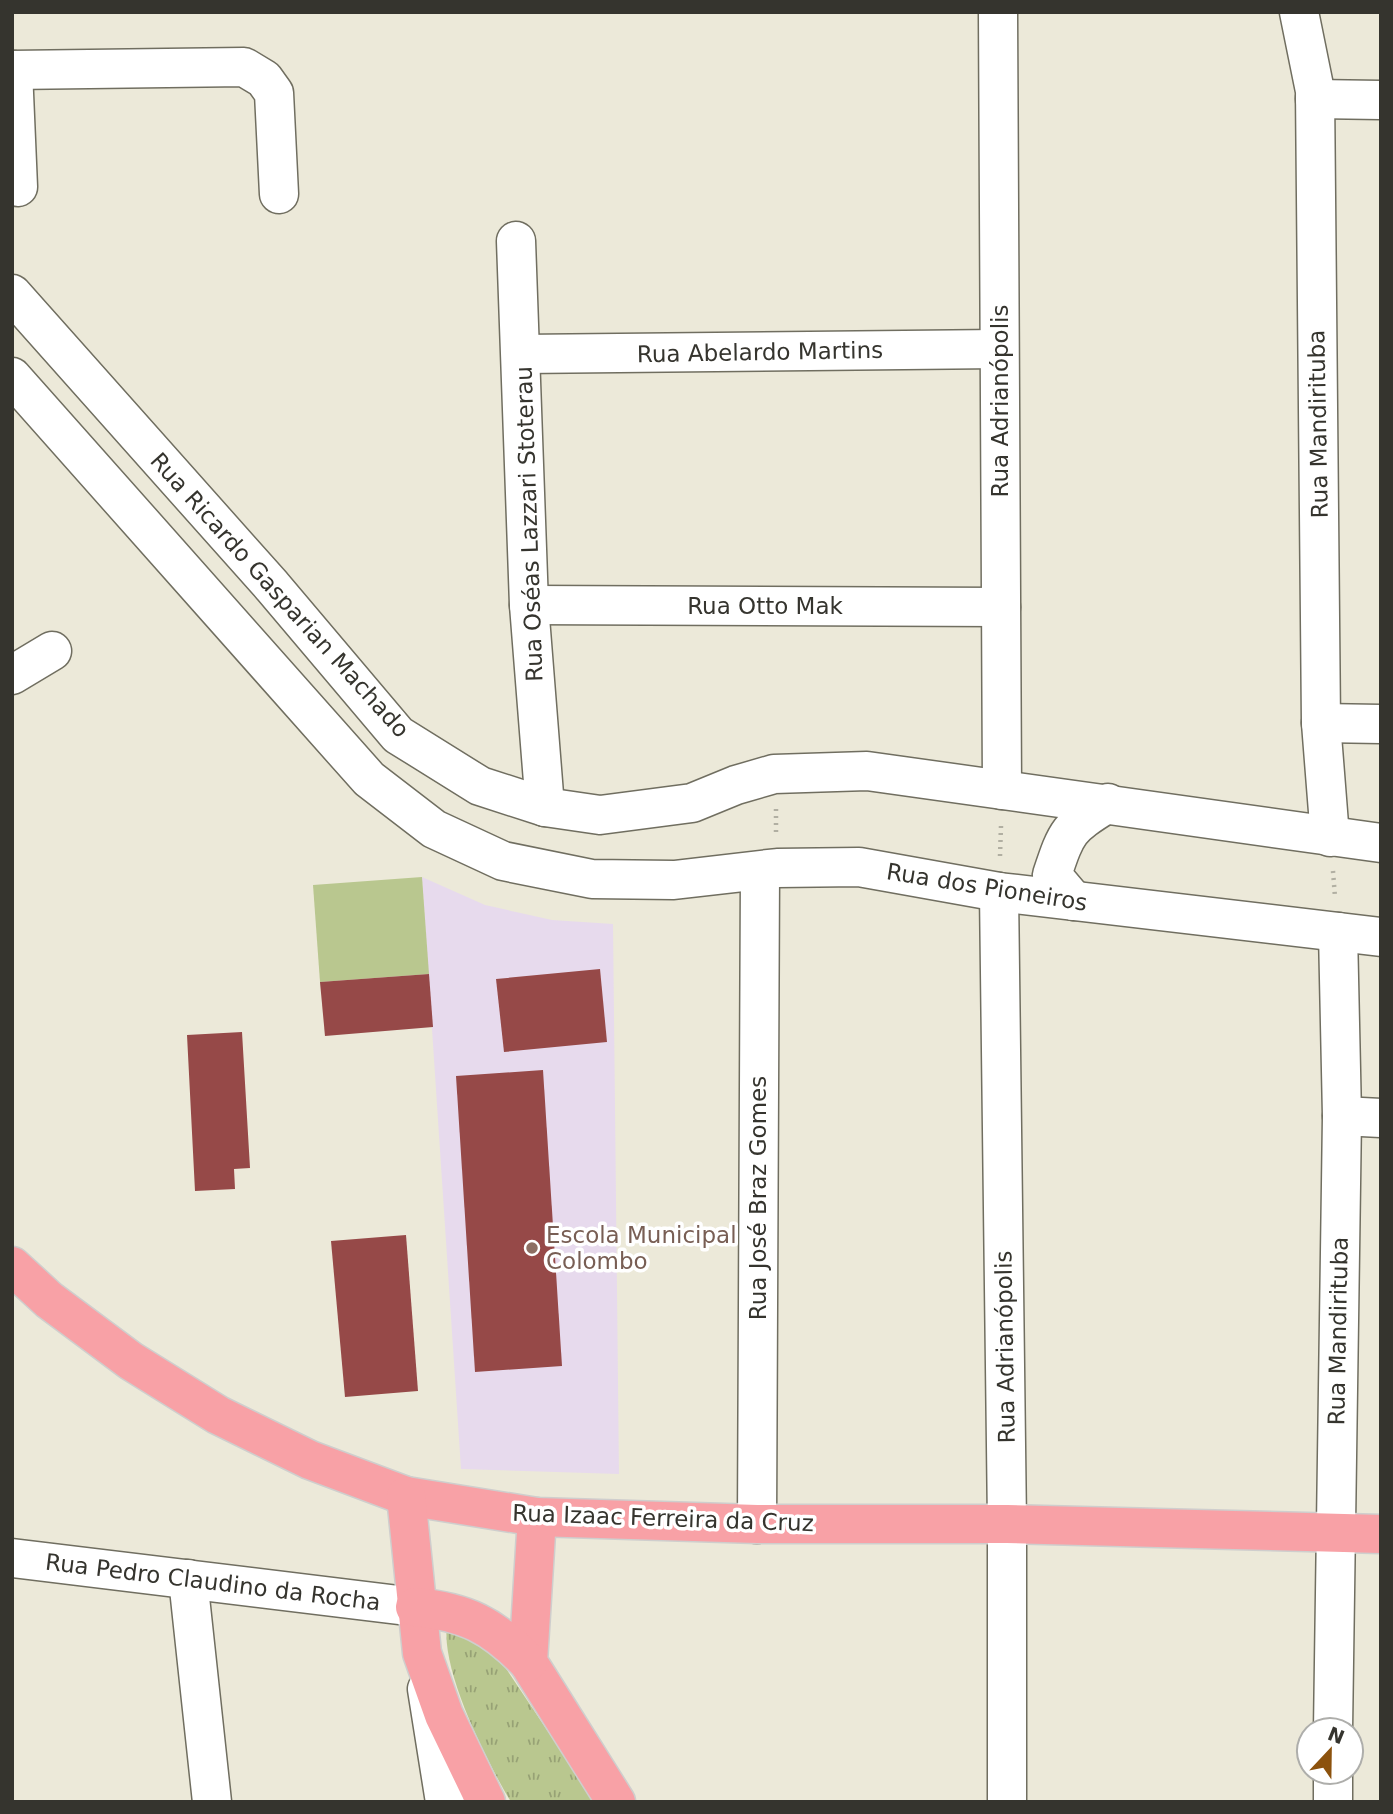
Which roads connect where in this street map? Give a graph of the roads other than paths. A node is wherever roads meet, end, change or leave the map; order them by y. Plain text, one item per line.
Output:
1 (998, 12) edge
2 (1299, 12) edge
3 (13, 70) edge
4 (1315, 99) junction
5 (1381, 100) edge
6 (18, 187) dead end
7 (279, 194) dead end
8 (516, 242) dead end
9 (12, 294) edge
10 (999, 349) junction
11 (522, 354) junction
12 (12, 377) edge
13 (529, 605) junction
14 (1001, 607) junction
15 (52, 651) dead end
16 (12, 675) edge
17 (1321, 723) junction
18 (1381, 724) edge
19 (1002, 790) junction
20 (1108, 803) junction
21 (545, 807) junction
22 (1330, 837) junction
23 (1381, 843) edge
24 (769, 869) junction
25 (999, 892) junction
26 (1074, 901) junction
27 (1338, 932) junction
28 (1381, 937) edge
29 (1342, 1116) junction
30 (1381, 1118) edge
31 (12, 1266) edge
32 (406, 1496) junction
33 (537, 1517) junction
34 (757, 1524) junction
35 (1007, 1524) junction
36 (1335, 1532) junction
37 (1381, 1534) edge
38 (12, 1558) edge
39 (188, 1579) junction
40 (415, 1607) junction
41 (422, 1653) junction
42 (528, 1662) junction
43 (1333, 1716) edge
44 (212, 1802) edge
45 (444, 1802) edge
46 (486, 1802) edge
47 (616, 1802) edge
48 (1007, 1802) edge

1 - 10 street, Rua Adrianópolis
2 - 4 street, Rua Mandirituba
3 - 6 street
3 - 7 street
4 - 5 street
4 - 17 street, Rua Mandirituba
8 - 11 street, Rua Oséas Lazzari Stoterau
9 - 21 street, Rua Ricardo Gasparian Machado
10 - 11 street, Rua Abelardo Martins
10 - 14 street, Rua Adrianópolis
11 - 13 street, Rua Oséas Lazzari Stoterau
12 - 24 street, Rua dos Pioneiros
13 - 14 street, Rua Otto Mak
13 - 21 street, Rua Oséas Lazzari Stoterau
14 - 19 street, Rua Adrianópolis
15 - 16 street
17 - 18 street
17 - 22 street, Rua Mandirituba
19 - 20 street
19 - 21 street, Rua Ricardo Gasparian Machado
20 - 22 street
20 - 26 street
22 - 23 street
24 - 25 street, Rua dos Pioneiros
24 - 34 street, Rua José Braz Gomes
25 - 26 street, Rua dos Pioneiros
25 - 35 street, Rua Adrianópolis
26 - 27 street, Rua dos Pioneiros
27 - 28 street, Rua dos Pioneiros
27 - 29 street, Rua Mandirituba
29 - 30 street
29 - 36 street, Rua Mandirituba
31 - 32 main road, Rua Izaac Ferreira da Cruz
32 - 33 main road, Rua Izaac Ferreira da Cruz
32 - 40 main road
33 - 34 main road, Rua Izaac Ferreira da Cruz
33 - 42 main road
34 - 35 main road, Rua Izaac Ferreira da Cruz
35 - 36 main road, Rua Izaac Ferreira da Cruz
35 - 48 street, Rua Adrianópolis
36 - 37 main road, Rua Izaac Ferreira da Cruz
36 - 43 street, Rua Mandirituba
38 - 39 street, Rua Pedro Claudino da Rocha
39 - 40 street, Rua Pedro Claudino da Rocha
39 - 44 street
40 - 41 main road
40 - 42 main road
41 - 45 street
41 - 46 main road
42 - 47 main road

